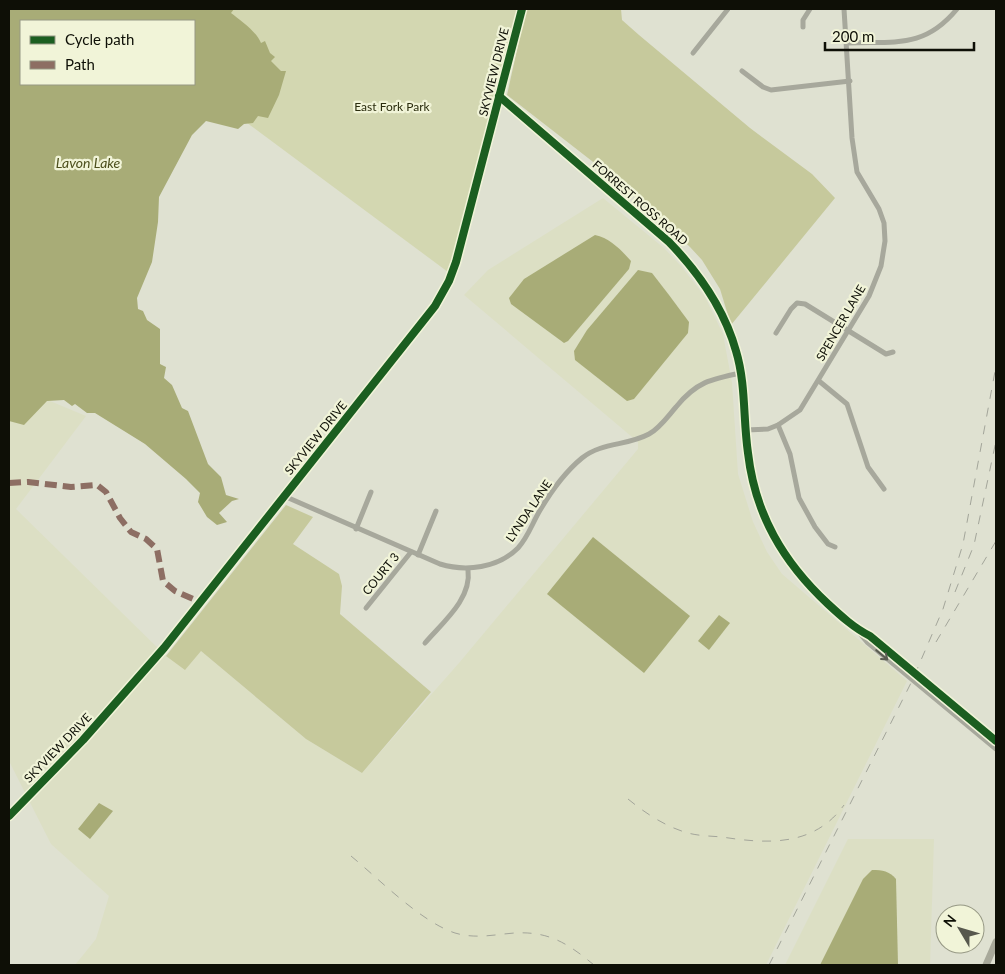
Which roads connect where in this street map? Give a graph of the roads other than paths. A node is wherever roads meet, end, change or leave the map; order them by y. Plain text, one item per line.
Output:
1 (522, 9) edge
2 (728, 9) edge
3 (810, 9) edge
4 (844, 9) edge
5 (957, 9) edge
6 (803, 27) dead end
7 (847, 43) junction
8 (693, 53) dead end
9 (742, 71) dead end
10 (850, 81) junction
11 (499, 96) junction
12 (849, 331) junction
13 (776, 333) dead end
14 (892, 352) dead end
15 (741, 373) junction
16 (819, 381) junction
17 (778, 425) junction
18 (746, 430) junction
19 (884, 489) dead end
20 (371, 492) dead end
21 (284, 496) junction
22 (436, 511) dead end
23 (356, 529) junction
24 (836, 547) dead end
25 (411, 552) junction
26 (418, 555) junction
27 (468, 570) junction
28 (366, 608) dead end
29 (855, 628) junction
30 (425, 643) dead end
31 (996, 740) edge
32 (996, 749) edge
33 (9, 816) edge
34 (996, 942) edge
35 (986, 965) edge

1 - 11 street, SKYVIEW DRIVE
2 - 8 street
3 - 6 street
4 - 7 street, SPENCER LANE
5 - 7 street
7 - 10 street, SPENCER LANE
9 - 10 street
10 - 12 street, SPENCER LANE
11 - 15 street, FORREST ROSS ROAD
11 - 21 street, SKYVIEW DRIVE
12 - 13 street
12 - 14 street
12 - 16 street, SPENCER LANE
15 - 18 street, FORREST ROSS ROAD
15 - 27 street, LYNDA LANE
16 - 17 street, SPENCER LANE
16 - 19 street
17 - 18 street, SPENCER LANE
17 - 24 street
18 - 29 street, FORREST ROSS ROAD
20 - 23 street
21 - 23 street
21 - 33 street, SKYVIEW DRIVE
22 - 26 street
23 - 25 street
25 - 26 street
25 - 28 street, COURT 3
26 - 27 street
27 - 30 street
29 - 31 street, FORREST ROSS ROAD
29 -> 32 street
34 - 35 main road

